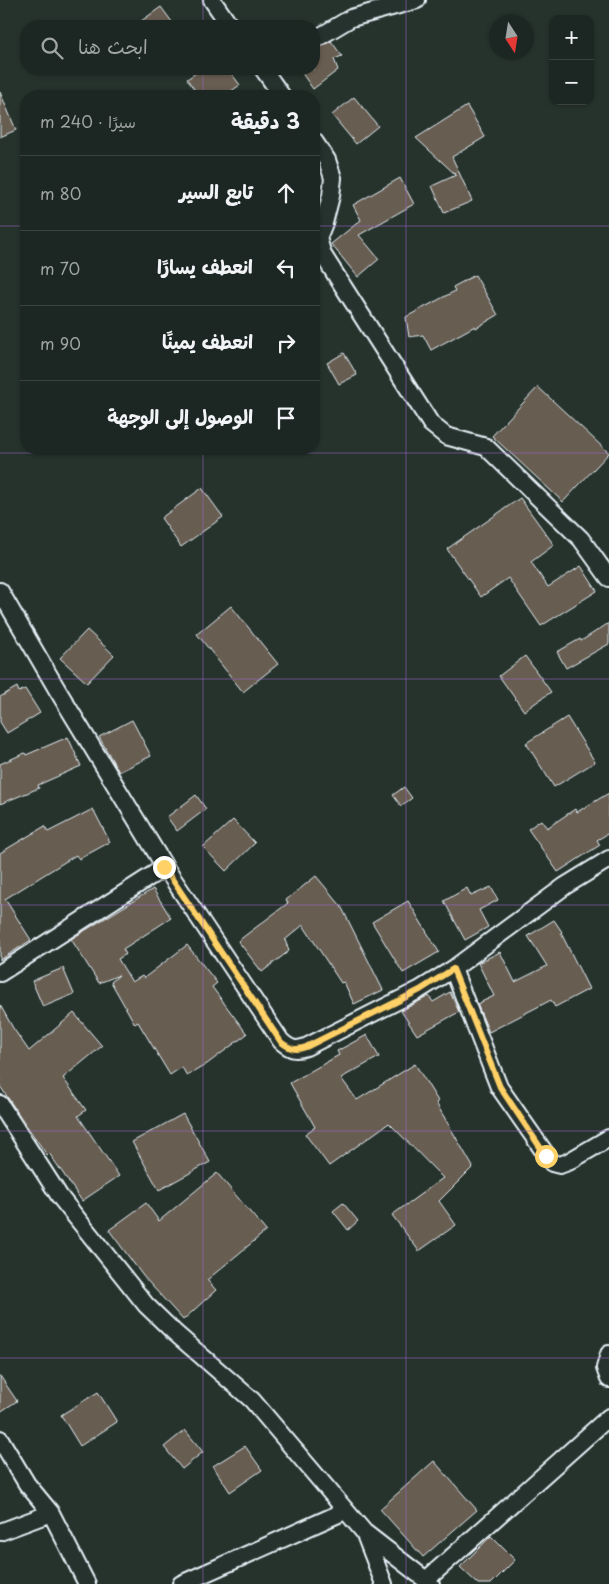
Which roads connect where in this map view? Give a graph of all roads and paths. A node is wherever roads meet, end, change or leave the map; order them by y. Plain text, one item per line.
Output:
1 (212, 0) edge
2 (416, 0) edge
3 (226, 20) edge
4 (320, 36) edge
5 (268, 75) edge
6 (278, 90) edge
7 (320, 150) edge
8 (320, 233) edge
9 (320, 245) edge
10 (609, 578) edge
11 (0, 591) edge
12 (609, 859) edge
13 (164, 867) junction
14 (453, 969) junction
15 (0, 973) edge
16 (0, 1104) edge
17 (609, 1138) edge
18 (609, 1354) edge
19 (609, 1379) edge
20 (609, 1417) edge
21 (0, 1439) edge
22 (345, 1511) junction
23 (51, 1513) junction
24 (0, 1532) edge
25 (364, 1532) junction
26 (429, 1582) edge
27 (87, 1584) edge
28 (181, 1584) edge
29 (384, 1584) edge

1 - 3 street
2 - 4 street
5 - 6 street
7 - 8 street
9 - 10 street
11 - 13 street
12 - 14 street
13 - 14 street
13 - 15 street
14 - 17 street
16 - 22 street
18 - 19 street
20 - 26 street
21 - 23 street
22 - 25 street
22 - 28 street
23 - 24 street
23 - 27 street
25 - 26 street
25 - 29 street

